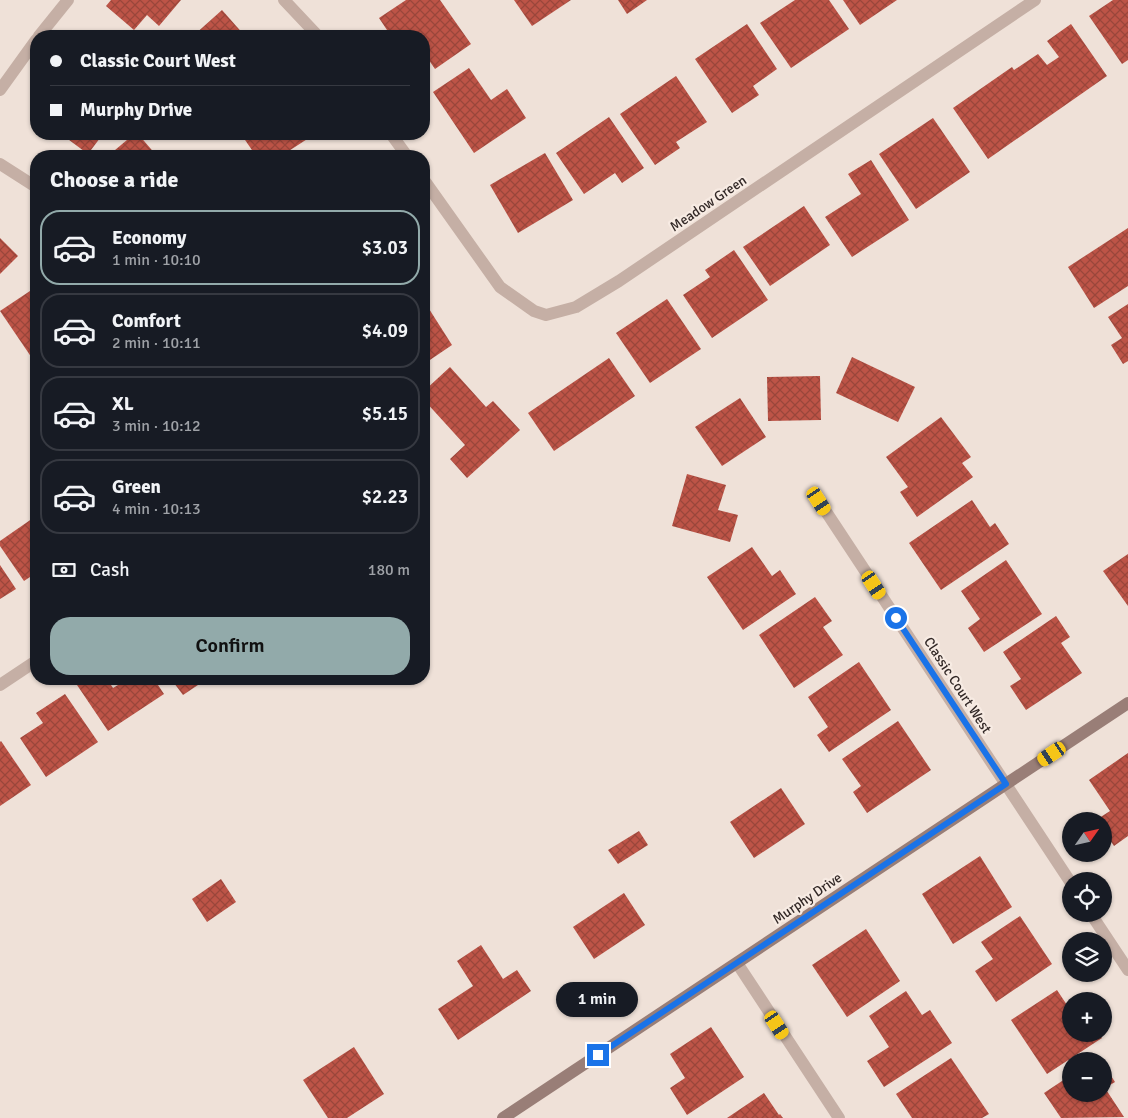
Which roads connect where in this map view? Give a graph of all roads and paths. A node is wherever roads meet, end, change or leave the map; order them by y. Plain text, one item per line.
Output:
1 (68, 0) edge
2 (284, 0) edge
3 (1036, 0) edge
4 (44, 30) edge
5 (312, 30) edge
6 (30, 48) edge
7 (0, 90) edge
8 (0, 164) edge
9 (30, 183) edge
10 (430, 188) edge
11 (819, 501) dead end
12 (30, 665) edge
13 (0, 685) edge
14 (1128, 703) edge
15 (1006, 784) junction
16 (1064, 872) edge
17 (1096, 922) edge
18 (736, 963) junction
19 (1128, 970) edge
20 (503, 1118) edge
21 (839, 1118) edge

1 - 4 street
2 - 5 street
3 - 10 street, Meadow Green
6 - 7 street
8 - 9 street
11 - 15 street, Classic Court West
12 - 13 street
14 - 15 main road, Murphy Drive
15 - 16 street, Classic Court West
15 - 18 main road, Murphy Drive
17 - 19 street
18 - 20 main road, Murphy Drive
18 - 21 street

